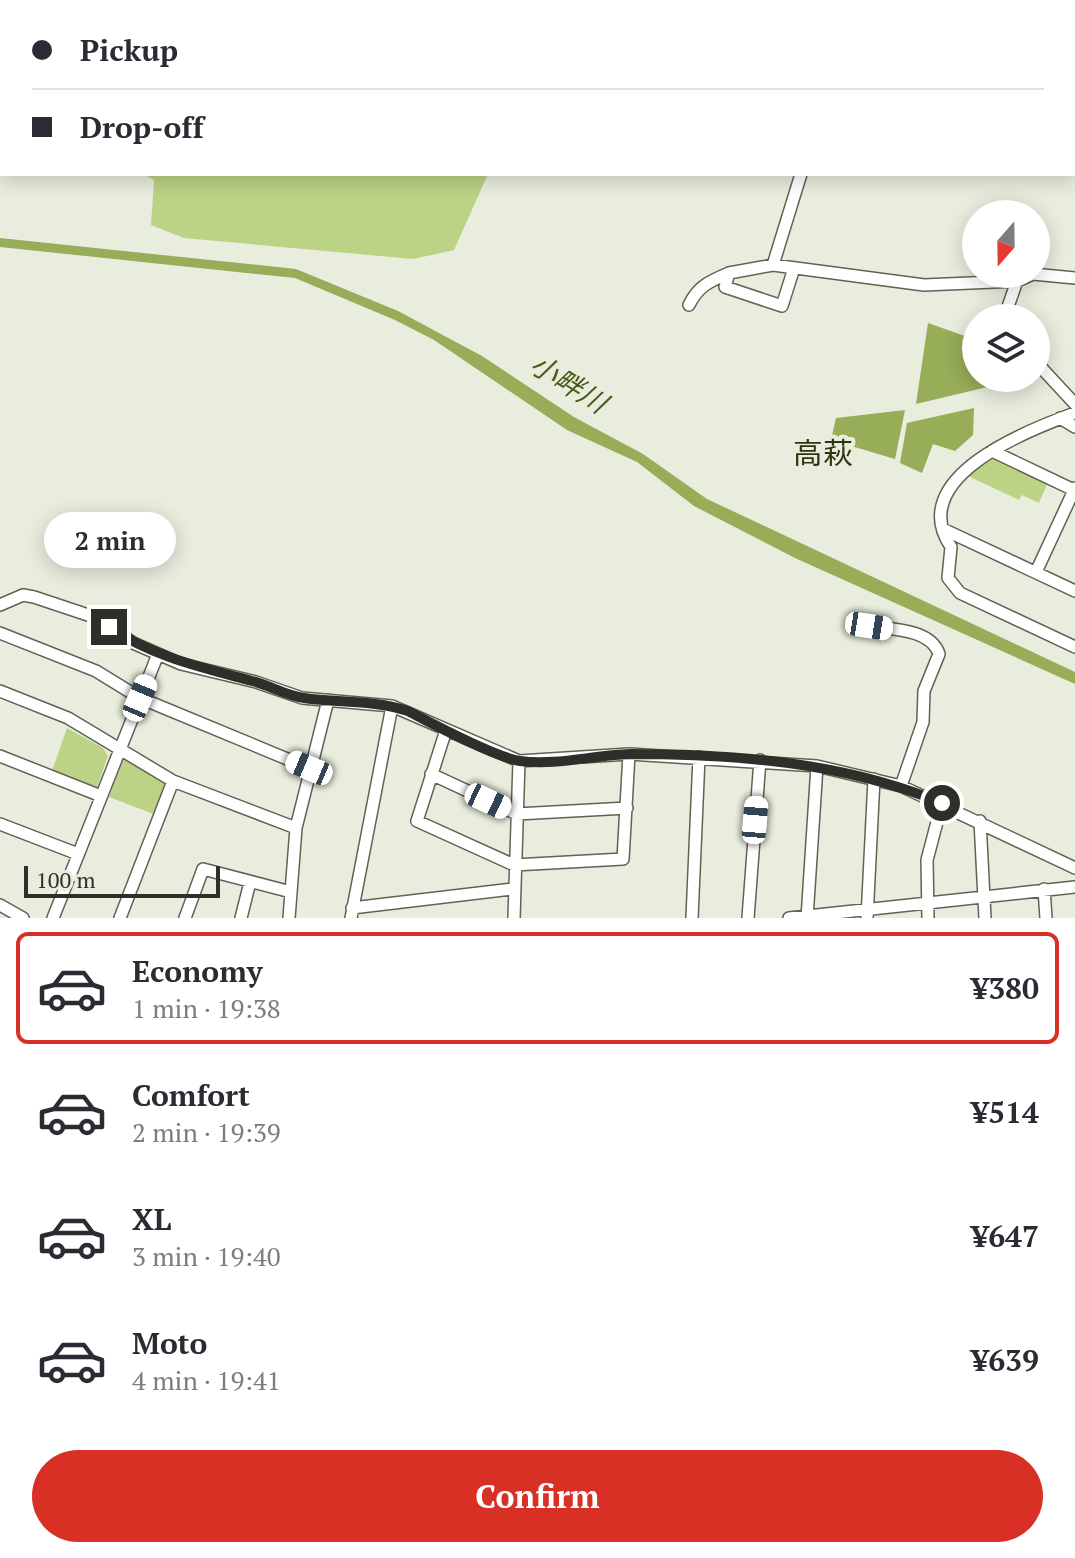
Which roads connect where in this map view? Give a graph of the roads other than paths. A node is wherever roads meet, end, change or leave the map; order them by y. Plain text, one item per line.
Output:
1 (800, 176) edge
2 (773, 265) junction
3 (794, 268) junction
4 (729, 273) junction
5 (1050, 276) edge
6 (1075, 278) edge
7 (962, 283) edge
8 (689, 305) dead end
9 (1050, 377) edge
10 (1075, 404) edge
11 (1075, 413) edge
12 (1060, 418) junction
13 (1075, 427) edge
14 (992, 451) junction
15 (1074, 489) edge
16 (945, 530) junction
17 (1036, 572) junction
18 (1075, 591) edge
19 (0, 605) edge
20 (869, 626) dead end
21 (0, 633) edge
22 (1075, 647) edge
23 (158, 654) junction
24 (0, 691) edge
25 (140, 698) junction
26 (328, 700) junction
27 (392, 706) junction
28 (446, 730) junction
29 (120, 749) junction
30 (629, 754) junction
31 (0, 756) edge
32 (699, 757) junction
33 (760, 760) junction
34 (519, 761) junction
35 (817, 766) junction
36 (309, 768) junction
37 (431, 774) junction
38 (874, 779) junction
39 (173, 781) junction
40 (901, 786) junction
41 (101, 796) junction
42 (942, 803) junction
43 (627, 808) junction
44 (517, 814) junction
45 (980, 821) junction
46 (0, 824) edge
47 (296, 828) junction
48 (78, 854) junction
49 (514, 865) junction
50 (1075, 868) edge
51 (250, 882) junction
52 (1075, 887) edge
53 (512, 889) junction
54 (1044, 889) junction
55 (291, 892) junction
56 (984, 896) junction
57 (927, 902) junction
58 (0, 905) edge
59 (351, 913) edge
60 (867, 914) edge
61 (807, 917) edge
62 (23, 918) edge
63 (53, 918) edge
64 (120, 918) edge
65 (185, 918) edge
66 (241, 918) edge
67 (289, 918) edge
68 (514, 918) edge
69 (692, 918) edge
70 (748, 918) edge
71 (789, 918) edge
72 (928, 918) edge
73 (985, 918) edge
74 (1046, 918) edge

1 - 2 street
2 - 3 street
2 - 4 street
3 - 4 street
3 - 7 street
4 - 8 street
5 - 6 street
9 - 10 street
11 - 12 street
12 - 13 street
12 - 14 street
14 - 15 street
14 - 16 street
15 - 17 street
16 - 17 street
16 - 22 street
17 - 18 street
19 - 23 street
20 - 40 street
21 - 25 street
23 - 25 street
23 - 26 street
24 - 29 street
25 - 29 street
25 - 36 street
26 - 27 street
26 - 36 street
27 - 28 street
27 - 59 street
28 - 34 street
28 - 37 street
29 - 39 street
29 - 41 street
30 - 32 street
30 - 34 street
30 - 43 street
31 - 41 street
32 - 33 street
32 - 69 street
33 - 35 street
33 - 70 street
34 - 44 street
35 - 38 street
35 - 61 street
36 - 47 street
37 - 44 street
37 - 49 street
38 - 40 street
38 - 60 street
39 - 47 street
39 - 64 street
40 - 42 street
41 - 48 street
42 - 45 street
42 - 57 street
43 - 44 street
43 - 49 street
44 - 49 street
45 - 50 street
45 - 56 street
46 - 48 street
47 - 55 street
48 - 63 street
49 - 53 street
51 - 55 street
51 - 65 street
51 - 66 street
52 - 54 street
53 - 59 street
53 - 68 street
54 - 56 street
54 - 74 street
55 - 67 street
56 - 57 street
56 - 73 street
57 - 60 street
57 - 72 street
58 - 62 street
60 - 61 street
61 - 71 street

